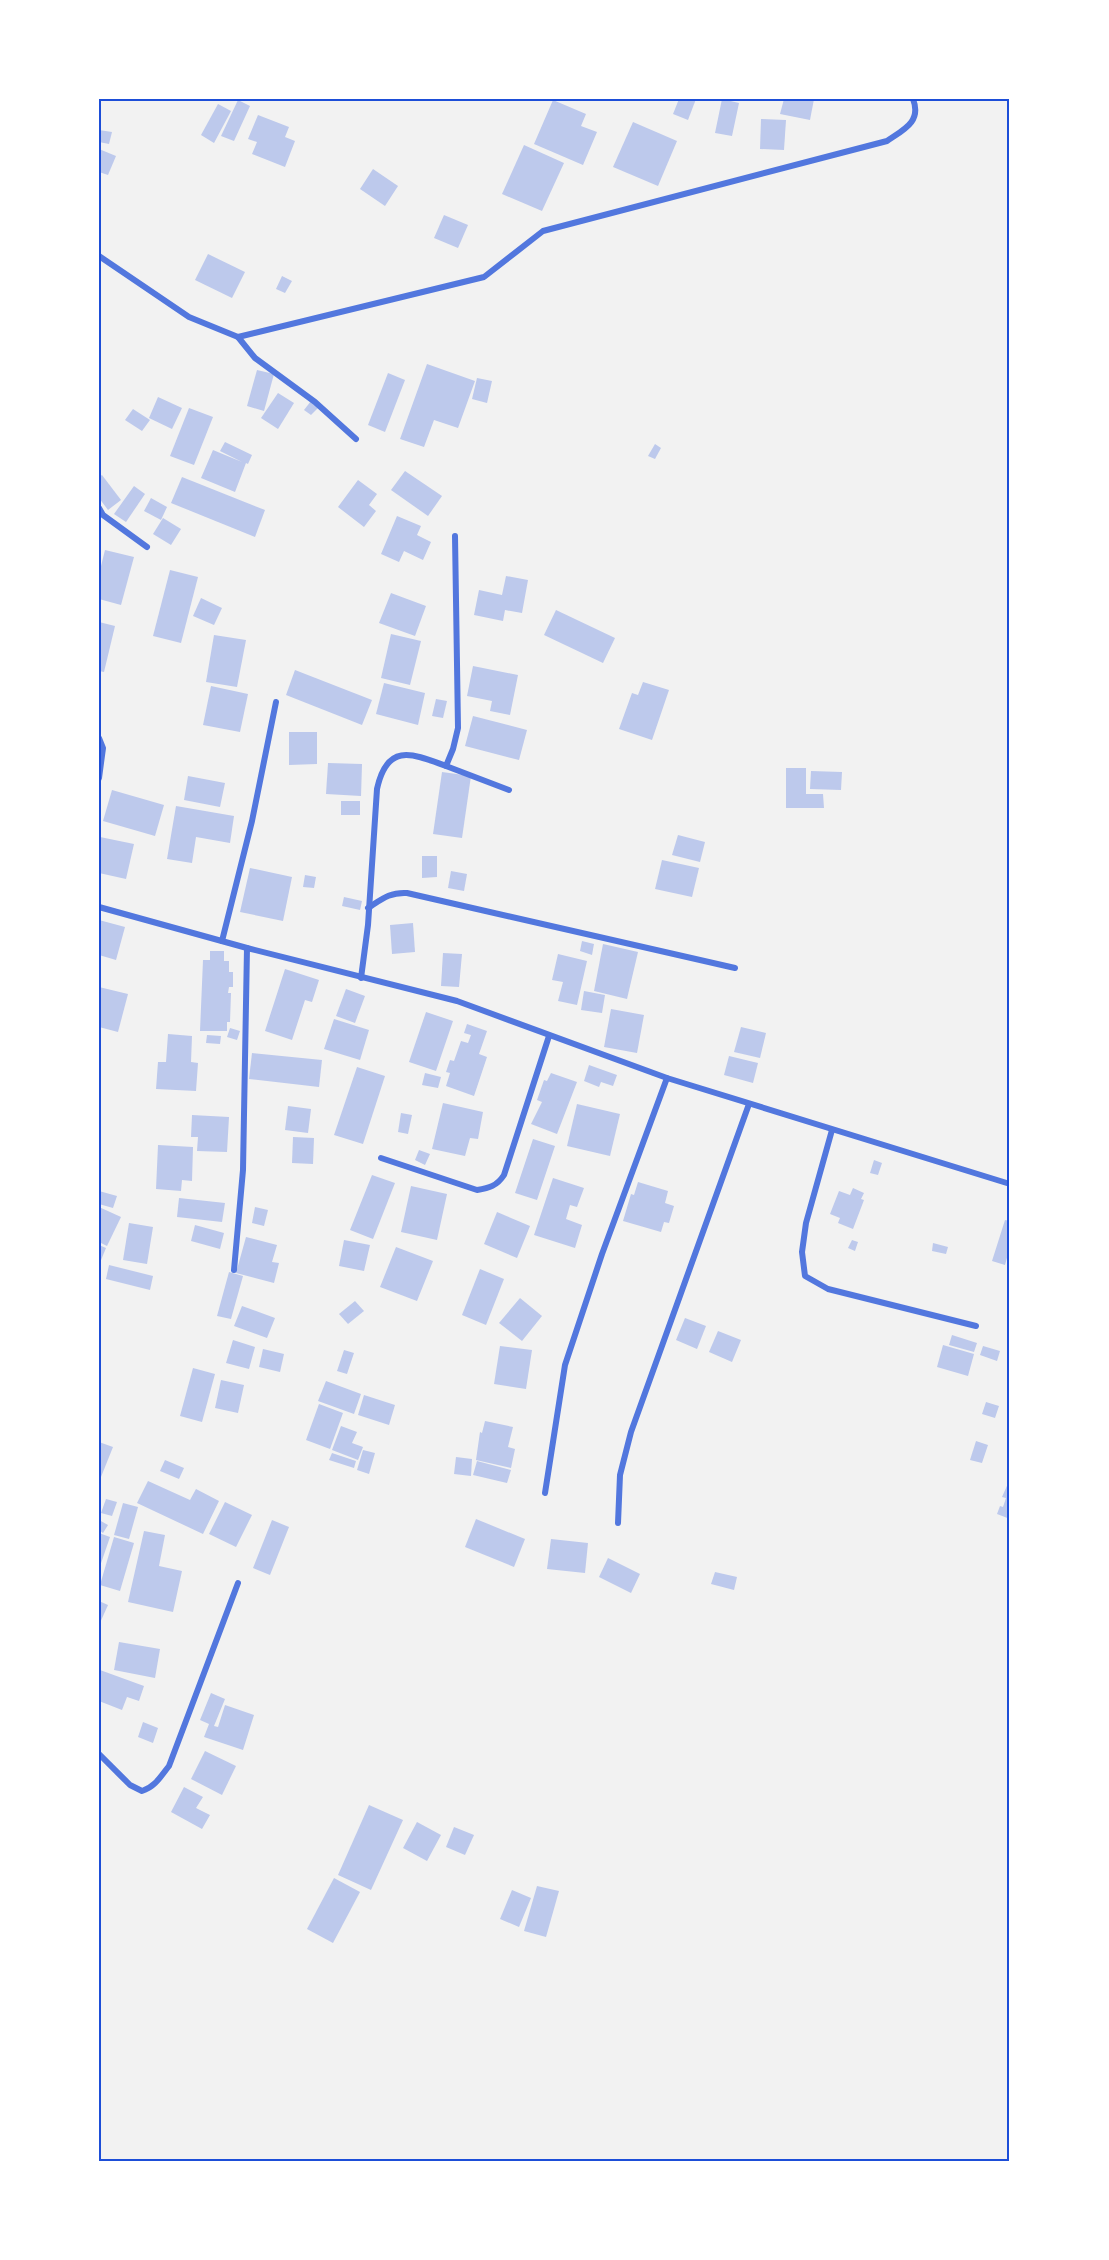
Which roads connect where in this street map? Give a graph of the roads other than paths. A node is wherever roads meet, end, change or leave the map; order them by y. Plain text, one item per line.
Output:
1 (913, 99) edge
2 (99, 256) edge
3 (238, 337) junction
4 (356, 439) dead end
5 (99, 508) edge
6 (455, 536) dead end
7 (147, 547) dead end
8 (276, 702) dead end
9 (99, 738) edge
10 (446, 766) junction
11 (99, 778) edge
12 (509, 790) dead end
13 (99, 907) edge
14 (369, 908) junction
15 (222, 941) junction
16 (247, 948) junction
17 (735, 968) dead end
18 (361, 978) junction
19 (549, 1036) junction
20 (667, 1078) junction
21 (749, 1104) junction
22 (832, 1130) junction
23 (381, 1158) dead end
24 (1010, 1184) edge
25 (234, 1270) dead end
26 (976, 1326) dead end
27 (545, 1493) dead end
28 (618, 1523) dead end
29 (238, 1583) dead end
30 (99, 1754) edge

1 - 3 street
2 - 3 street
3 - 4 street
5 - 7 street
6 - 10 street
8 - 15 street
9 - 11 street
10 - 12 street
10 - 14 street
13 - 15 street
14 - 17 street
14 - 18 street
15 - 16 street
16 - 18 street
16 - 25 street
18 - 19 street
19 - 20 street
19 - 23 street
20 - 21 street
20 - 27 street
21 - 22 street
21 - 28 street
22 - 24 street
22 - 26 street
29 - 30 street

